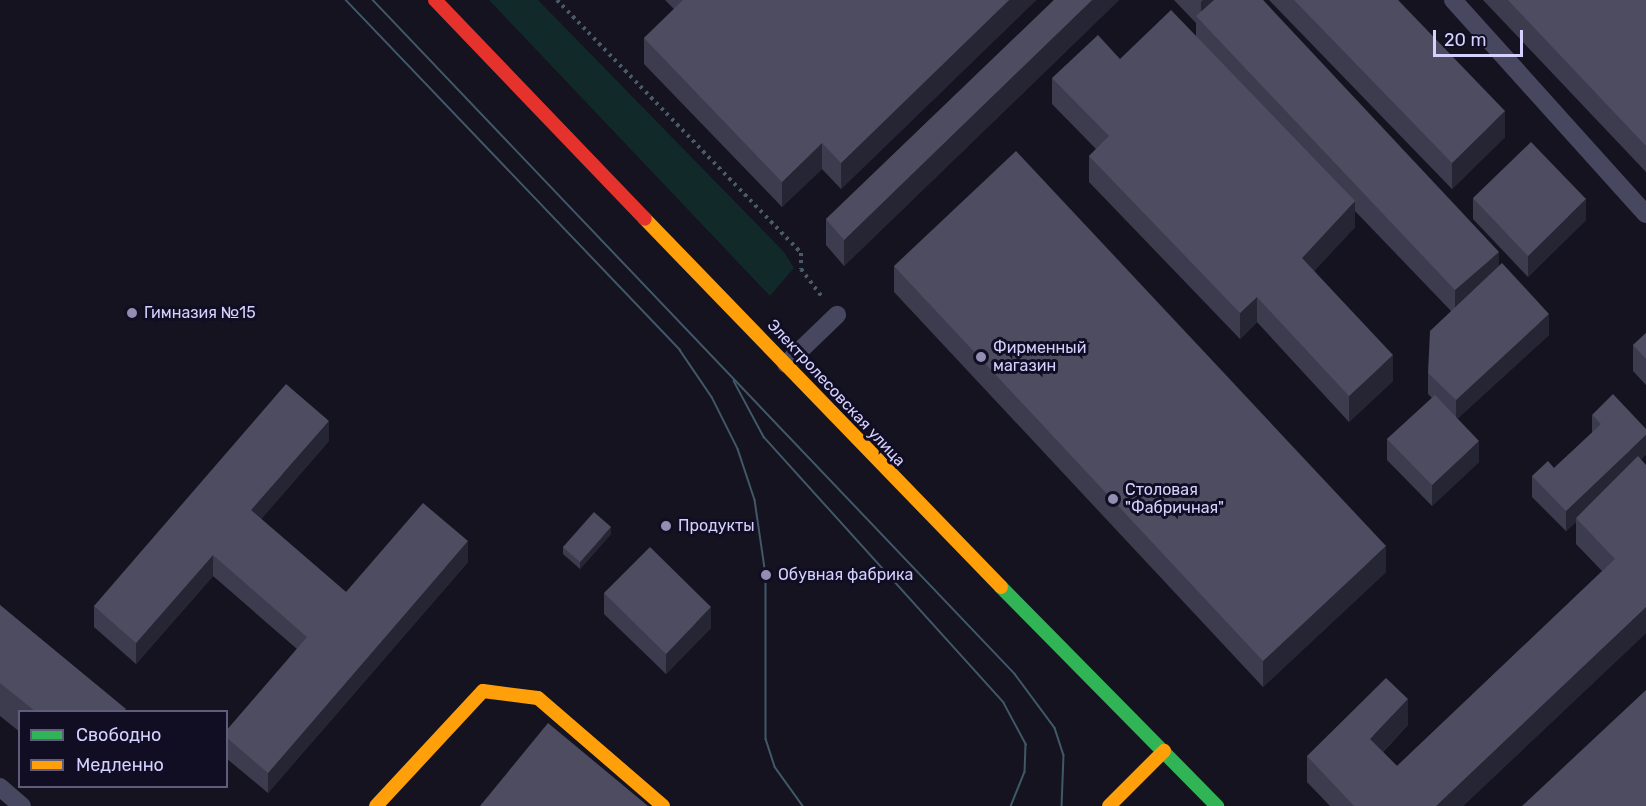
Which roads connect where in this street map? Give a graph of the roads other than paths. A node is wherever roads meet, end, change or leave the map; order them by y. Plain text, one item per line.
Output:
1 (435, 0) edge
2 (1453, 0) edge
3 (1646, 214) edge
4 (836, 315) road end
5 (786, 364) junction
6 (1164, 751) junction
7 (0, 787) edge
8 (22, 806) edge
9 (376, 806) edge
10 (663, 806) edge
11 (1109, 806) edge
12 (1217, 806) edge

1 - 5 main road, Электролесовская улица
2 - 3 lane
4 - 5 lane
5 - 6 main road, Электролесовская улица
6 - 11 main road
6 - 12 main road, Электролесовская улица
7 - 8 lane
9 - 10 main road

